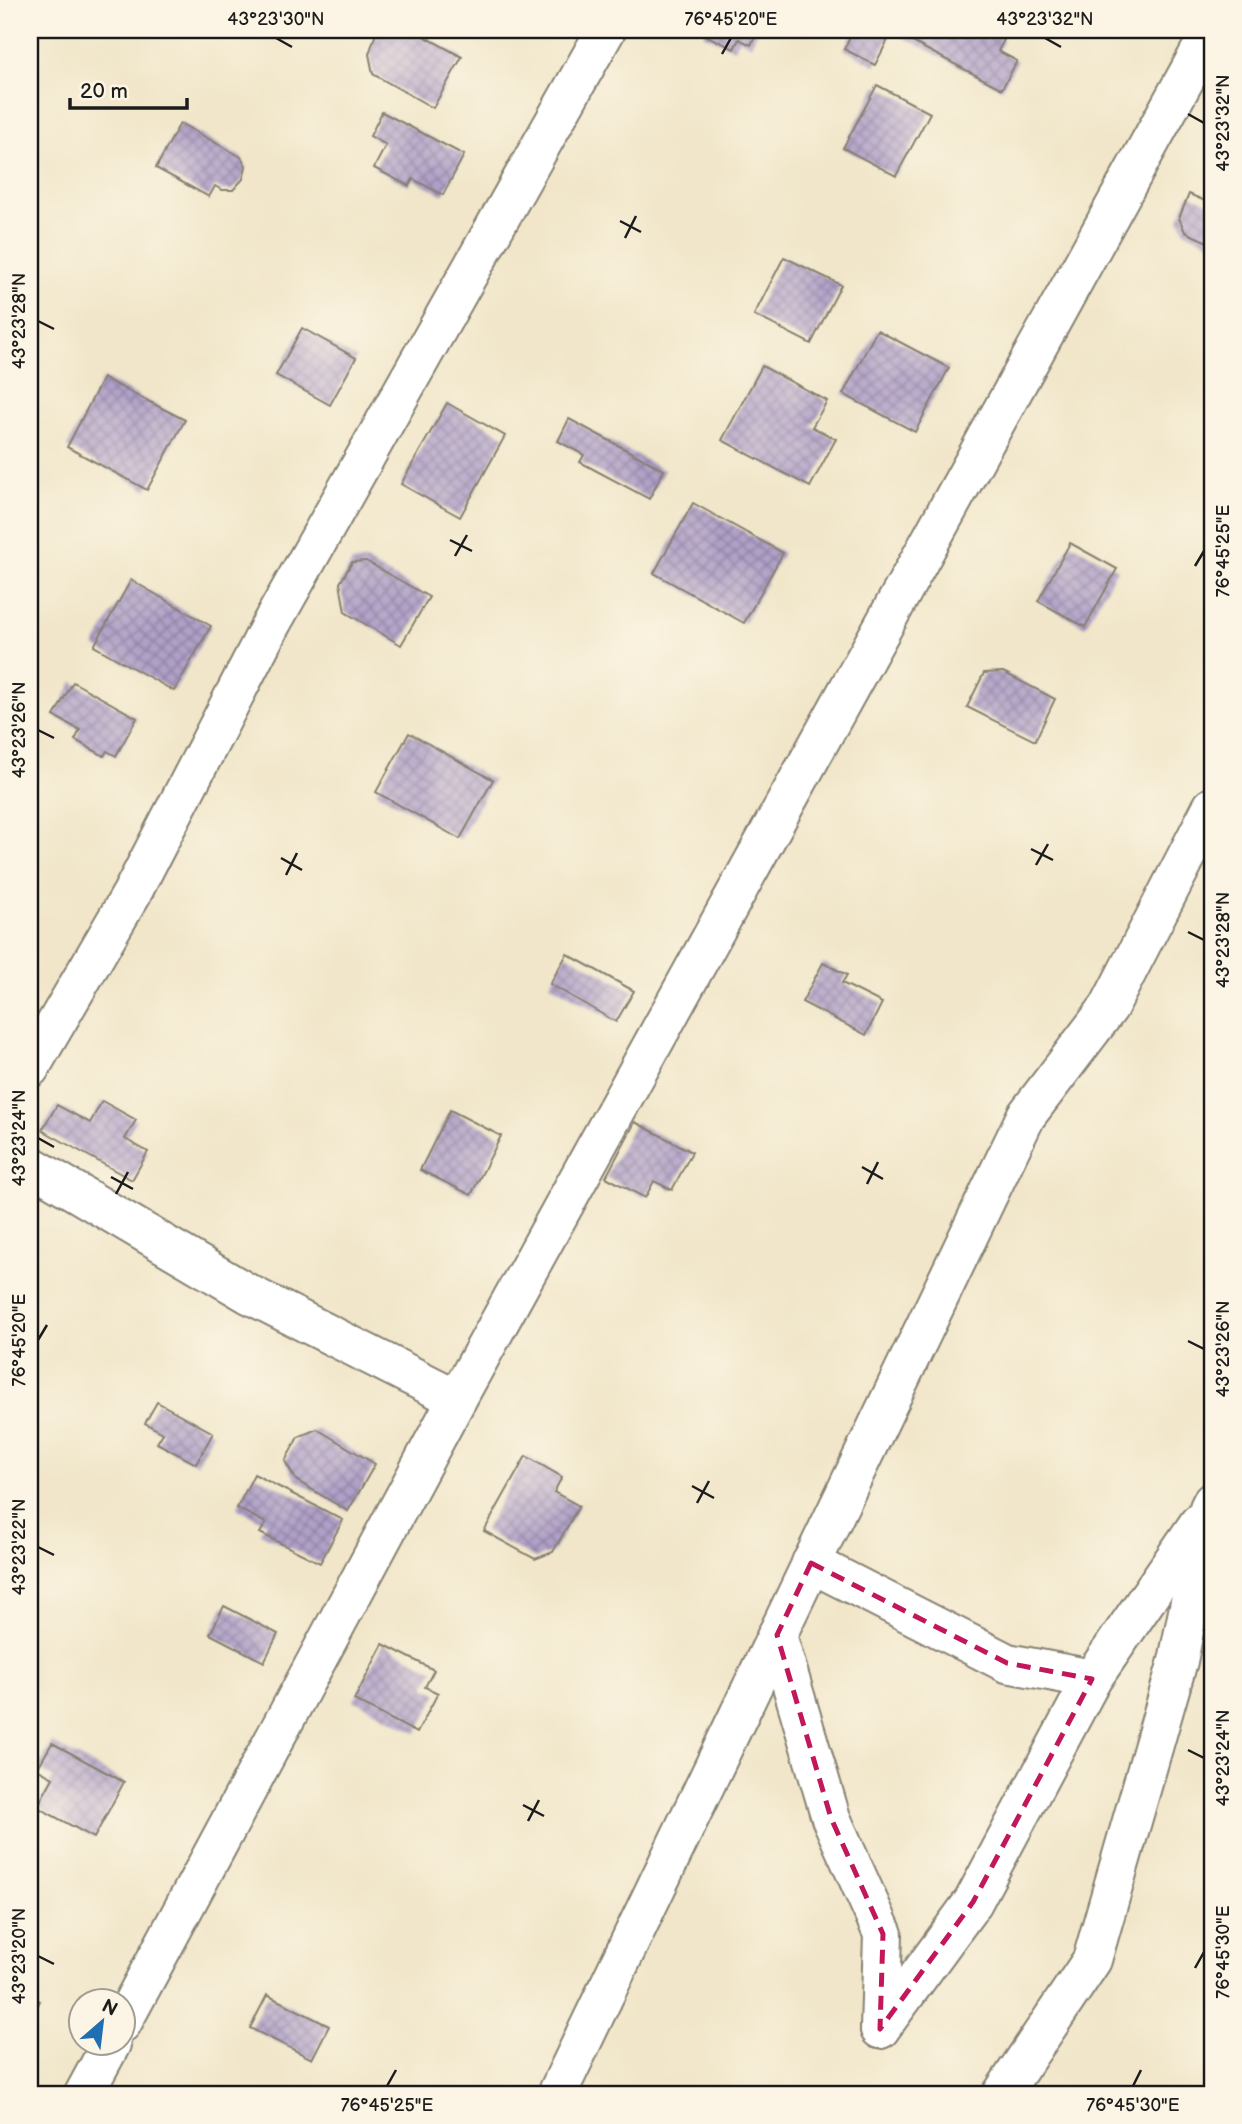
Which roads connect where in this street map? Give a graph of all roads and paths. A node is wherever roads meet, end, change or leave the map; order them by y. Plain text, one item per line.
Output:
1 (606, 30) edge
2 (1212, 30) edge
3 (1212, 807) edge
4 (30, 1068) edge
5 (30, 1165) edge
6 (457, 1399) junction
7 (1210, 1505) edge
8 (811, 1563) junction
9 (777, 1635) junction
10 (1092, 1679) junction
11 (136, 1997) edge
12 (103, 2058) edge
13 (84, 2094) edge
14 (557, 2094) edge
15 (1002, 2094) edge

1 - 4 street
2 - 6 street
3 - 8 street
5 - 6 street
6 - 11 street
7 - 10 street
7 - 15 street
8 - 9 street
8 - 10 street
9 - 10 street
9 - 14 street
12 - 13 street

